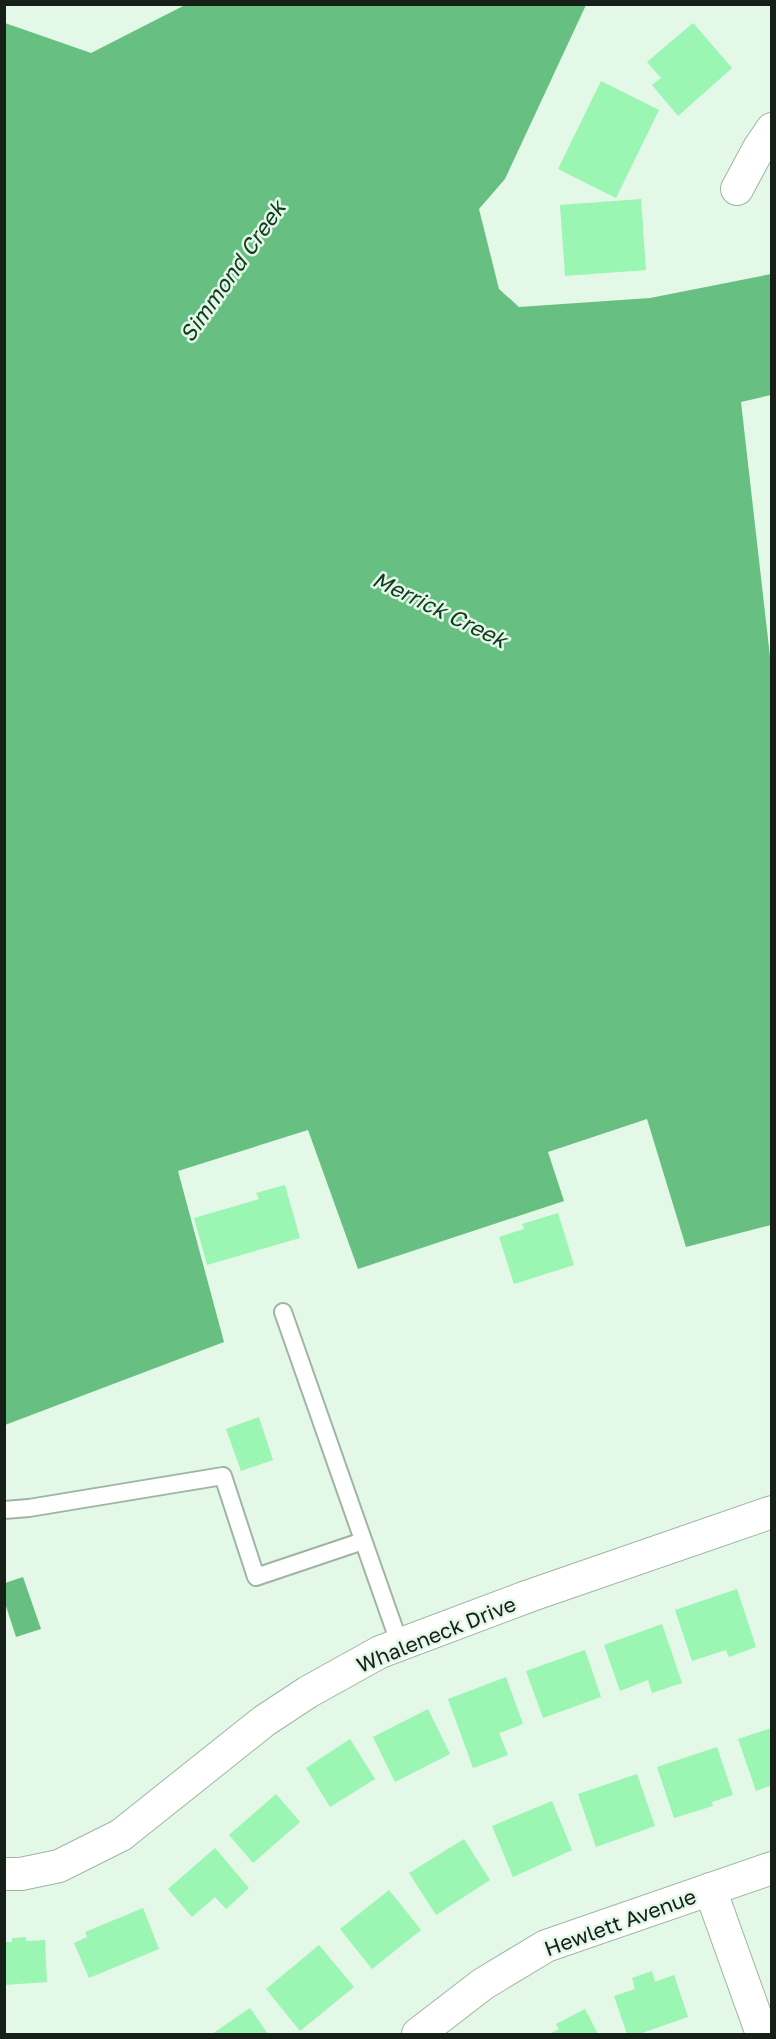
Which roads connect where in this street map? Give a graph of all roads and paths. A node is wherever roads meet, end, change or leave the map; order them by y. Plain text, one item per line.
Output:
1 (771, 129) edge
2 (737, 189) dead end
3 (283, 1312) dead end
4 (4, 1510) edge
5 (771, 1512) edge
6 (363, 1540) junction
7 (400, 1645) junction
8 (771, 1868) edge
9 (4, 1874) edge
10 (710, 1889) junction
11 (418, 2034) edge
12 (762, 2034) edge

1 - 2 street
3 - 6 lane
4 - 6 lane
5 - 7 street, Whaleneck Drive
6 - 7 lane
7 - 9 street, Whaleneck Drive
8 - 10 street, Hewlett Avenue
10 - 11 street, Hewlett Avenue
10 - 12 street

